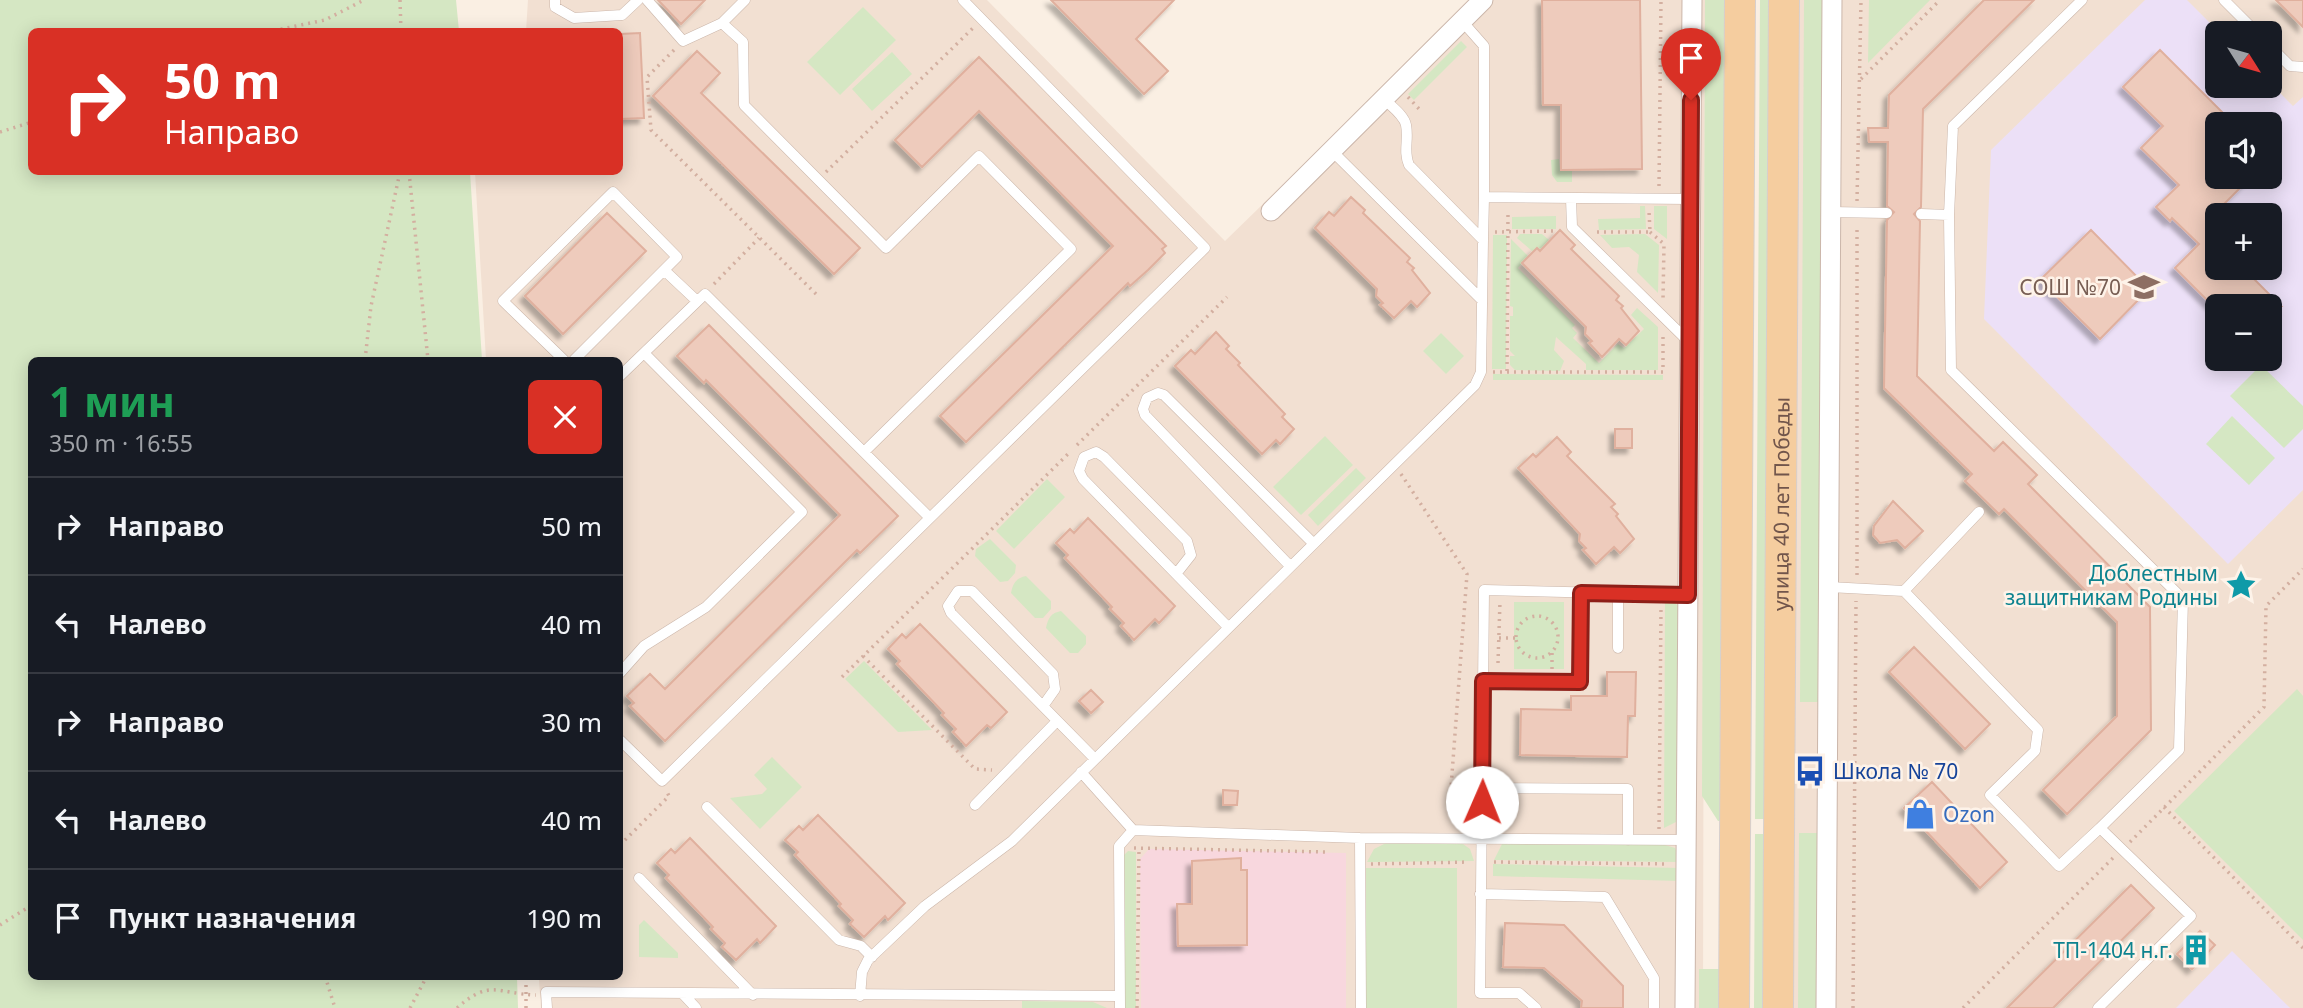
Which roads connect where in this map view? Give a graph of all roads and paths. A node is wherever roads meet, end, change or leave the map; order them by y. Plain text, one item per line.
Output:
1 (364, 0) edge
2 (400, 0) edge
3 (555, 0) edge
4 (638, 0) edge
5 (647, 0) edge
6 (745, 0) edge
7 (964, 0) edge
8 (1483, 0) edge
9 (1661, 0) edge
10 (1692, 0) edge
11 (1740, 0) edge
12 (1784, 0) edge
13 (1832, 0) edge
14 (1861, 0) edge
15 (1940, 0) edge
16 (2082, 0) edge
17 (2227, 1) edge
18 (982, 19) junction
19 (1462, 21) junction
20 (2246, 21) edge
21 (722, 23) junction
22 (286, 28) edge
23 (401, 28) edge
24 (683, 41) junction
25 (2282, 58) edge
26 (2303, 67) edge
27 (1861, 79) junction
28 (1384, 99) junction
29 (28, 123) edge
30 (0, 132) edge
31 (1332, 150) junction
32 (399, 175) edge
33 (410, 175) edge
34 (818, 180) junction
35 (1647, 186) dead end
36 (1483, 197) junction
37 (1508, 198) junction
38 (1571, 198) junction
39 (1649, 199) junction
40 (1690, 199) junction
41 (1271, 211) dead end
42 (1831, 212) junction
43 (1857, 212) junction
44 (1887, 213) dead end
45 (1921, 214) dead end
46 (1949, 215) junction
47 (1556, 231) dead end
48 (1493, 232) dead end
49 (1508, 232) junction
50 (1578, 233) junction
51 (759, 238) junction
52 (1483, 240) junction
53 (664, 270) junction
54 (705, 293) junction
55 (818, 296) dead end
56 (1227, 297) dead end
57 (1482, 300) junction
58 (696, 301) junction
59 (1689, 342) junction
60 (644, 353) junction
61 (365, 357) edge
62 (428, 357) edge
63 (561, 357) edge
64 (577, 357) edge
65 (1492, 372) dead end
66 (1507, 372) junction
67 (623, 373) edge
68 (1663, 373) dead end
69 (863, 452) junction
70 (1394, 464) junction
71 (1979, 512) dead end
72 (929, 517) junction
73 (1312, 543) junction
74 (1290, 566) junction
75 (2303, 569) edge
76 (1177, 574) junction
77 (1829, 587) junction
78 (1857, 588) junction
79 (1904, 591) junction
80 (1581, 593) junction
81 (1618, 594) junction
82 (1688, 595) junction
83 (1661, 600) dead end
84 (1228, 627) junction
85 (1499, 638) dead end
86 (1516, 638) junction
87 (1618, 648) dead end
88 (1552, 652) junction
89 (863, 656) junction
90 (623, 670) edge
91 (842, 677) dead end
92 (1483, 681) junction
93 (1551, 681) junction
94 (1043, 706) junction
95 (1057, 721) junction
96 (623, 743) edge
97 (1095, 759) junction
98 (1000, 761) dead end
99 (1081, 772) junction
100 (662, 781) junction
101 (1482, 788) junction
102 (975, 805) dead end
103 (707, 807) dead end
104 (2164, 807) junction
105 (1482, 817) junction
106 (2100, 828) junction
107 (1133, 830) junction
108 (1360, 838) junction
109 (1482, 839) junction
110 (1628, 840) junction
111 (1659, 840) junction
112 (1687, 840) junction
113 (623, 842) edge
114 (2122, 849) junction
115 (1325, 852) dead end
116 (1481, 862) junction
117 (1359, 864) junction
118 (1687, 864) junction
119 (639, 878) dead end
120 (1480, 894) junction
121 (28, 908) edge
122 (0, 925) edge
123 (2303, 948) edge
124 (872, 957) junction
125 (326, 980) edge
126 (424, 980) edge
127 (526, 980) edge
128 (683, 994) junction
129 (526, 995) junction
130 (545, 995) junction
131 (754, 995) junction
132 (860, 996) junction
133 (1119, 996) junction
134 (335, 1008) edge
135 (410, 1008) edge
136 (457, 1008) edge
137 (526, 1008) edge
138 (547, 1008) edge
139 (696, 1008) edge
140 (1120, 1008) edge
141 (1137, 1008) edge
142 (1361, 1008) edge
143 (1536, 1008) edge
144 (1654, 1008) edge
145 (1685, 1008) edge
146 (1734, 1008) edge
147 (1778, 1008) edge
148 (1826, 1008) edge
149 (1853, 1008) edge
150 (1963, 1008) edge
151 (2098, 1008) edge

1 - 22 path
2 - 23 path
3 - 4 lane
5 - 24 lane
6 - 21 lane
7 - 18 lane
8 - 19 street
9 - 35 path
10 - 40 street
11 - 146 main road, улица 40 лет Победы
12 - 147 main road, улица 40 лет Победы
13 - 42 street
14 - 27 path
15 - 27 path
16 - 46 lane
17 - 20 lane
18 - 34 path
18 - 72 lane
19 - 28 street
19 - 36 lane
21 - 24 lane
21 - 34 lane
24 - 51 path
25 - 26 lane
27 - 43 path
28 - 31 street
28 - 52 lane
29 - 30 path
31 - 41 street
31 - 57 lane
32 - 61 path
33 - 62 path
34 - 69 lane
36 - 37 lane
36 - 52 lane
37 - 38 lane
37 - 49 path
38 - 39 lane
38 - 50 lane
39 - 40 lane
39 - 50 path
40 - 59 street
42 - 43 lane
42 - 77 street
43 - 44 lane
43 - 78 path
45 - 46 lane
46 - 106 lane
47 - 49 path
48 - 49 path
49 - 66 path
50 - 59 lane
51 - 54 path
51 - 55 path
52 - 57 lane
53 - 58 lane
53 - 63 lane
53 - 64 lane
54 - 58 lane
54 - 69 lane
56 - 89 path
57 - 70 lane
58 - 60 lane
59 - 82 street
60 - 67 lane
60 - 90 lane
65 - 66 path
66 - 68 path
69 - 72 lane
70 - 73 lane
70 - 105 path
71 - 79 lane
72 - 100 lane
73 - 74 lane
73 - 74 lane
74 - 84 lane
75 - 104 path
76 - 76 lane
76 - 84 lane
77 - 78 lane
77 - 148 street
78 - 79 lane
78 - 149 path
79 - 106 lane
80 - 81 lane
80 - 92 lane
80 - 93 lane
81 - 82 lane
81 - 87 lane
82 - 112 street
83 - 111 path
84 - 97 lane
85 - 86 path
86 - 88 path
86 - 88 path
88 - 93 path
89 - 91 path
89 - 98 path
92 - 93 lane
92 - 101 lane
94 - 94 lane
94 - 95 lane
95 - 97 lane
95 - 102 lane
96 - 100 lane
97 - 99 lane
99 - 107 lane
99 - 124 lane
100 - 113 path
101 - 105 lane
101 - 110 lane
103 - 124 lane
104 - 114 path
104 - 123 path
105 - 109 lane
106 - 114 lane
107 - 108 lane
107 - 133 lane
108 - 109 lane
108 - 117 lane
109 - 110 lane
109 - 116 lane
110 - 111 lane
111 - 112 lane
112 - 118 street
114 - 150 path
114 - 151 lane
115 - 141 path
116 - 117 path
116 - 118 path
116 - 120 lane
117 - 142 lane
118 - 145 street
119 - 131 lane
120 - 143 lane
120 - 144 lane
121 - 122 path
124 - 132 lane
125 - 134 path
126 - 135 path
127 - 129 path
128 - 130 lane
128 - 131 lane
128 - 139 lane
129 - 130 path
129 - 136 path
129 - 137 path
130 - 138 lane
131 - 132 lane
132 - 133 lane
133 - 140 lane

